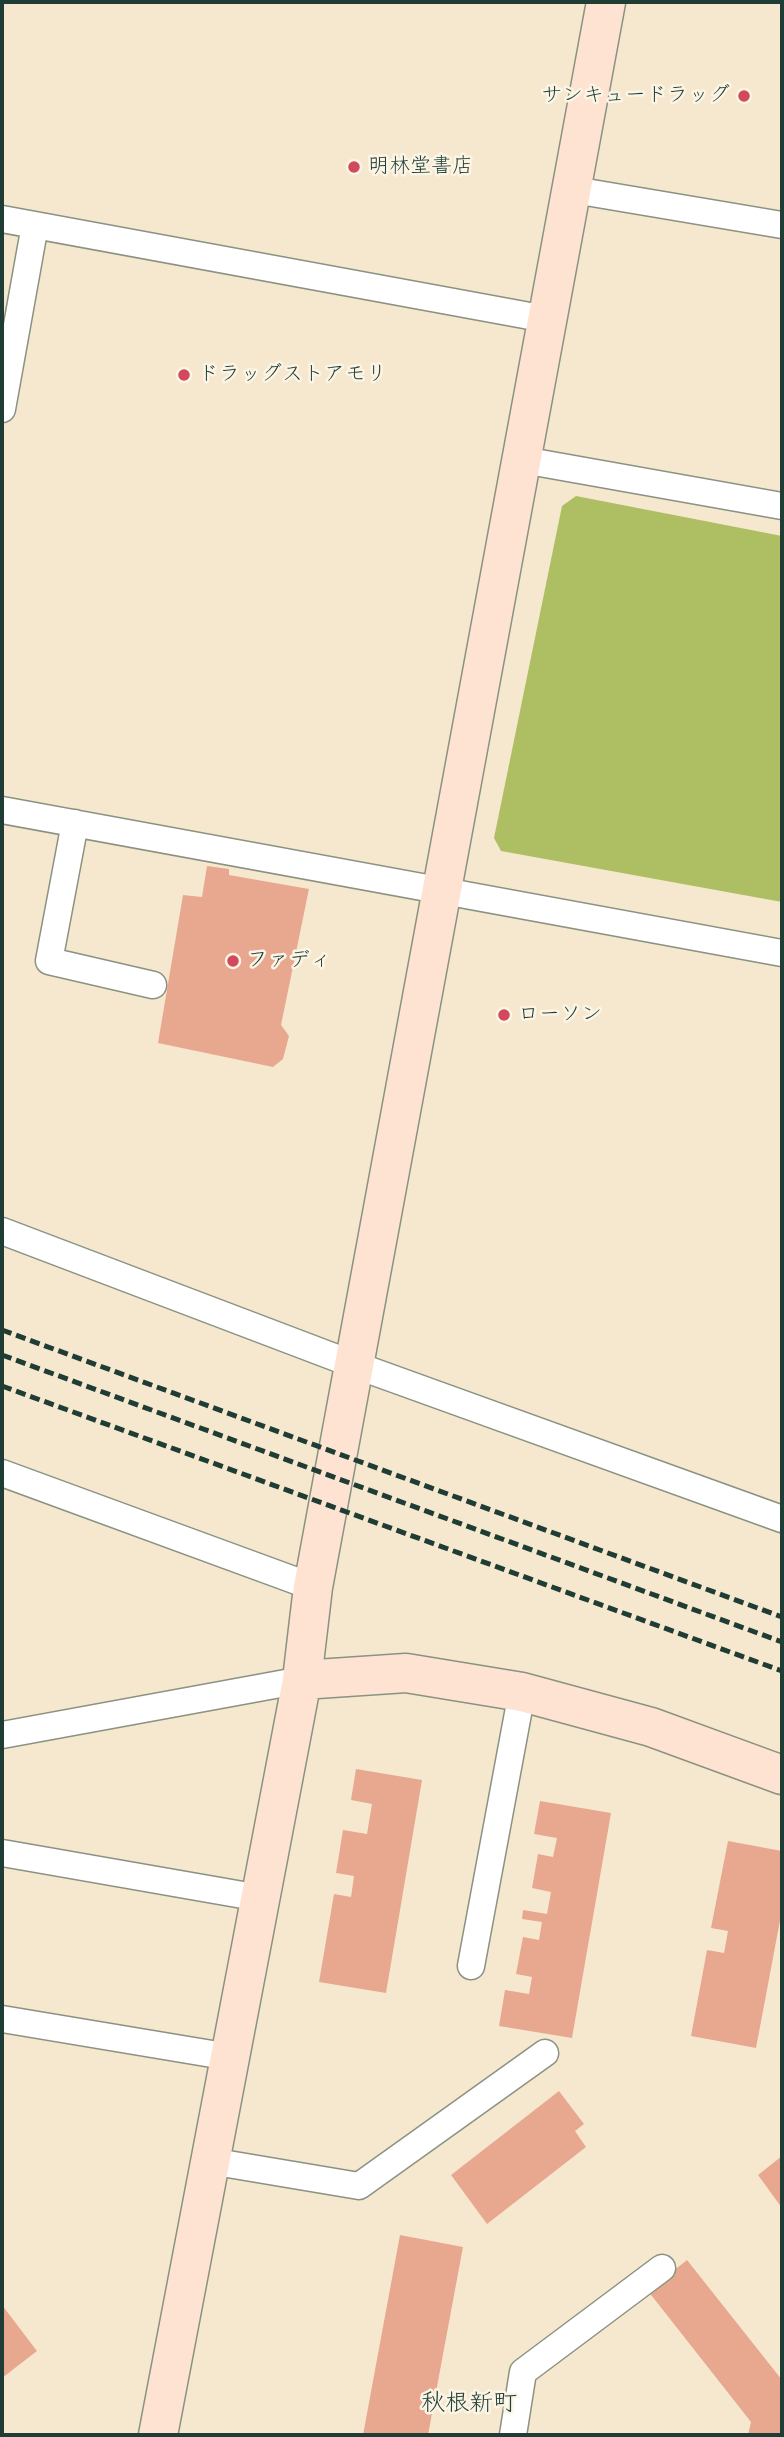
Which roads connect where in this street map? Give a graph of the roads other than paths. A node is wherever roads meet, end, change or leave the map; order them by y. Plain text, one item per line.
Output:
1 (606, 2) edge
2 (574, 190) junction
3 (2, 219) edge
4 (782, 225) edge
5 (34, 226) junction
6 (546, 319) junction
7 (2, 409) edge
8 (523, 460) junction
9 (782, 506) edge
10 (2, 810) edge
11 (75, 823) junction
12 (444, 890) junction
13 (782, 953) edge
14 (153, 985) dead end
15 (2, 1231) edge
16 (355, 1364) junction
17 (2, 1473) edge
18 (782, 1519) edge
19 (313, 1587) junction
20 (302, 1680) junction
21 (522, 1692) junction
22 (2, 1735) edge
23 (782, 1775) edge
24 (2, 1853) edge
25 (260, 1898) junction
26 (471, 1966) dead end
27 (2, 2019) edge
28 (545, 2053) dead end
29 (230, 2057) junction
30 (210, 2161) junction
31 (662, 2268) dead end
32 (158, 2435) edge
33 (513, 2435) edge

1 - 2 street
2 - 4 street
2 - 6 street
3 - 5 street
5 - 6 street
5 - 7 street
6 - 8 street
8 - 9 street
8 - 12 street
10 - 11 street
11 - 12 street
11 - 14 street
12 - 13 street
12 - 16 street
15 - 16 street
16 - 18 street
16 - 19 street
17 - 19 street
19 - 20 street
20 - 21 street
20 - 22 street
20 - 25 street
21 - 23 street
21 - 26 street
24 - 25 street
25 - 29 street
27 - 29 street
28 - 30 street
29 - 30 street
30 - 32 street
31 - 33 street

